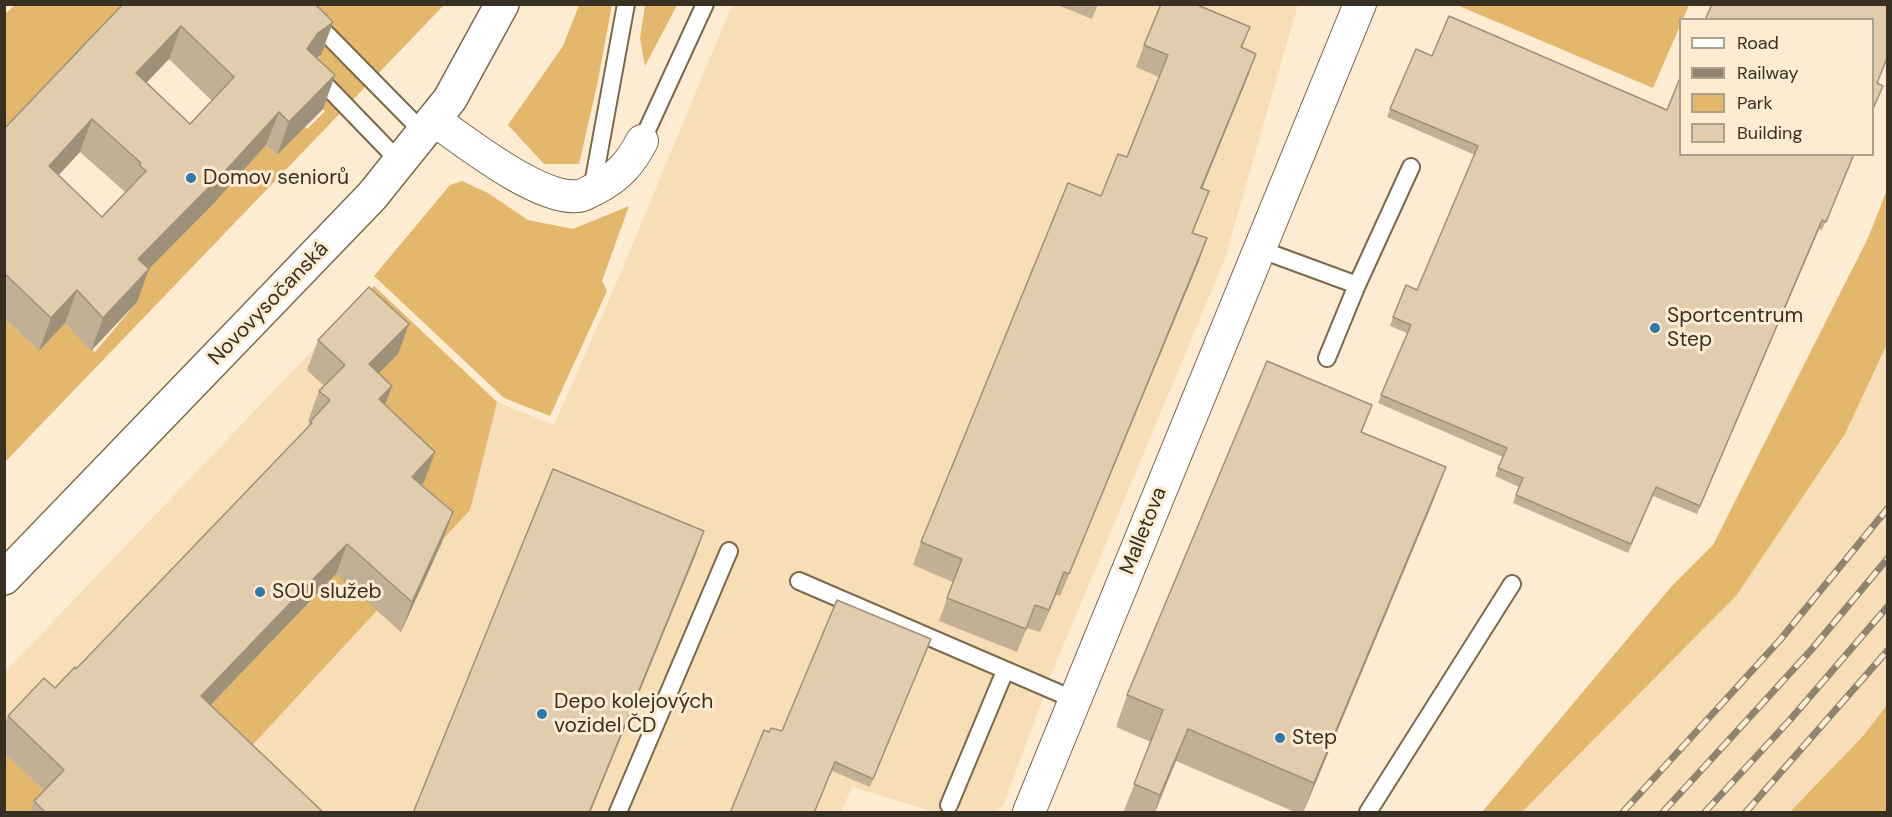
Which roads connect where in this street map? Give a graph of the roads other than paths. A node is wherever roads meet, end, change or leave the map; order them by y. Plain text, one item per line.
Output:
1 (297, 4) edge
2 (502, 4) edge
3 (626, 4) edge
4 (705, 4) edge
5 (1360, 4) edge
6 (314, 73) edge
7 (428, 125) junction
8 (642, 141) joint
9 (400, 162) junction
10 (1411, 167) dead end
11 (592, 190) junction
12 (1259, 249) junction
13 (1357, 285) junction
14 (1327, 358) dead end
15 (729, 551) dead end
16 (4, 578) edge
17 (799, 581) dead end
18 (1512, 585) dead end
19 (1005, 671) junction
20 (1075, 700) junction
21 (949, 805) dead end
22 (618, 813) edge
23 (1029, 813) edge
24 (1368, 813) edge

1 - 7 lane
2 - 7 main road, Novovysočanská
3 - 11 lane
4 - 8 lane
5 - 12 street, Malletova
6 - 9 lane
7 - 9 main road, Novovysočanská
7 - 11 street
8 - 11 street
9 - 16 main road, Novovysočanská
10 - 13 lane
12 - 13 lane
12 - 20 street, Malletova
13 - 14 lane
15 - 22 lane
17 - 19 lane
18 - 24 lane
19 - 20 lane
19 - 21 lane
20 - 23 street, Malletova

